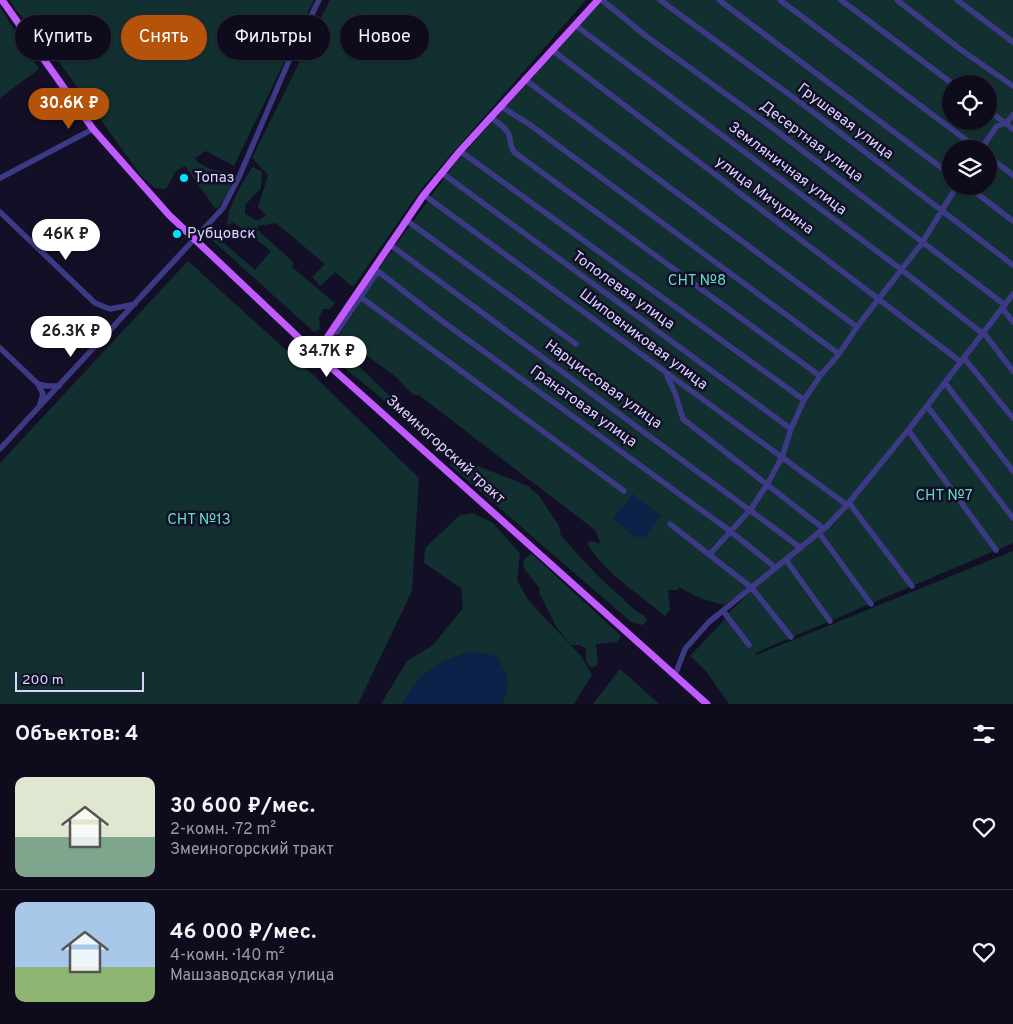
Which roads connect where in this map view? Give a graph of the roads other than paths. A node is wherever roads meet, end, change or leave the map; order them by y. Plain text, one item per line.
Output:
1 (2, 0) edge
2 (319, 0) edge
3 (600, 0) edge
4 (660, 0) edge
5 (719, 0) edge
6 (780, 0) edge
7 (841, 0) edge
8 (897, 0) edge
9 (958, 0) edge
10 (575, 25) junction
11 (1013, 42) edge
12 (552, 50) junction
13 (942, 76) edge
14 (524, 79) junction
15 (1013, 86) edge
16 (500, 106) junction
17 (1013, 115) edge
18 (490, 117) junction
19 (997, 117) edge
20 (1005, 123) junction
21 (92, 129) junction
22 (1013, 129) edge
23 (968, 140) edge
24 (987, 140) edge
25 (460, 151) junction
26 (997, 163) edge
27 (942, 167) edge
28 (442, 173) junction
29 (1013, 175) edge
30 (0, 178) edge
31 (424, 195) junction
32 (952, 195) edge
33 (979, 195) edge
34 (0, 212) edge
35 (942, 212) junction
36 (406, 220) junction
37 (1013, 221) edge
38 (196, 240) junction
39 (922, 243) junction
40 (389, 244) junction
41 (1013, 265) edge
42 (376, 269) junction
43 (902, 270) junction
44 (1013, 294) edge
45 (362, 298) junction
46 (879, 299) junction
47 (136, 304) junction
48 (1004, 307) junction
49 (1013, 322) edge
50 (857, 327) junction
51 (332, 333) junction
52 (983, 333) junction
53 (576, 344) dead end
54 (0, 348) edge
55 (316, 354) junction
56 (839, 354) junction
57 (962, 360) junction
58 (1013, 371) edge
59 (666, 375) junction
60 (820, 376) junction
61 (945, 383) junction
62 (38, 384) junction
63 (59, 386) junction
64 (804, 400) junction
65 (40, 406) junction
66 (927, 406) junction
67 (1013, 418) edge
68 (791, 429) junction
69 (908, 430) junction
70 (0, 449) edge
71 (782, 457) junction
72 (1013, 471) edge
73 (768, 483) junction
74 (624, 491) dead end
75 (848, 504) junction
76 (751, 509) junction
77 (1013, 518) edge
78 (670, 524) dead end
79 (824, 528) junction
80 (730, 531) junction
81 (819, 533) junction
82 (801, 548) junction
83 (996, 550) dead end
84 (710, 554) junction
85 (786, 560) junction
86 (776, 568) junction
87 (912, 586) dead end
88 (752, 588) junction
89 (871, 604) dead end
90 (723, 611) junction
91 (830, 621) dead end
92 (791, 637) dead end
93 (749, 645) dead end
94 (675, 675) junction
95 (707, 704) edge

1 - 21 main road, Змеиногорский тракт
2 - 38 street
3 - 10 main road
3 - 39 street, Десертная улица
4 - 35 street, Грушевая улица
5 - 27 street
6 - 23 street
7 - 13 street
8 - 15 street
9 - 11 street
10 - 12 main road
10 - 43 street, Земляничная улица
12 - 14 main road
12 - 46 street, улица Мичурина
14 - 16 main road
14 - 50 street
16 - 18 main road
16 - 56 street
17 - 20 street
18 - 25 main road
18 - 60 street
19 - 20 street
20 - 22 street
20 - 24 street
21 - 30 street
21 - 38 main road, Змеиногорский тракт
25 - 28 main road
25 - 64 street
26 - 29 street
28 - 31 main road
28 - 68 street, Тополевая улица
31 - 36 main road
31 - 59 street, Шиповниковая улица
32 - 35 street
33 - 37 street
34 - 47 street
35 - 39 street
35 - 41 street, Грушевая улица
36 - 40 main road
36 - 53 street
38 - 47 street
38 - 55 main road, Змеиногорский тракт
39 - 43 street
39 - 48 street, Десертная улица
40 - 42 main road
40 - 76 street, Нарциссовая улица
42 - 45 street
42 - 51 main road
42 - 80 street, Гранатовая улица
43 - 46 street
43 - 52 street, Земляничная улица
44 - 48 street
45 - 51 street
45 - 74 street
46 - 50 street
46 - 57 street, улица Мичурина
47 - 63 street
48 - 49 street, Десертная улица
48 - 52 street
50 - 56 street
51 - 55 main road
52 - 57 street
52 - 58 street, Земляничная улица
54 - 62 street
55 - 94 main road, Змеиногорский тракт
56 - 60 street
57 - 61 street
57 - 67 street, улица Мичурина
59 - 71 street, Шиповниковая улица
59 - 73 street
60 - 64 street
61 - 66 street
61 - 72 street
62 - 63 street
62 - 65 street
63 - 65 street
64 - 68 street
65 - 70 street
66 - 69 street
66 - 77 street
68 - 71 street
69 - 75 street
69 - 83 street
71 - 73 street
71 - 75 street, Шиповниковая улица
73 - 76 street
73 - 79 street
75 - 79 street
75 - 87 street, Шиповниковая улица
76 - 80 street
76 - 82 street, Нарциссовая улица
78 - 84 street
79 - 81 street
80 - 84 street
80 - 86 street, Гранатовая улица
81 - 82 street
81 - 89 street
82 - 85 street
84 - 88 street
85 - 86 street
85 - 91 street
86 - 88 street
88 - 90 street
88 - 92 street
90 - 93 street
90 - 94 street
94 - 95 main road, Змеиногорский тракт

